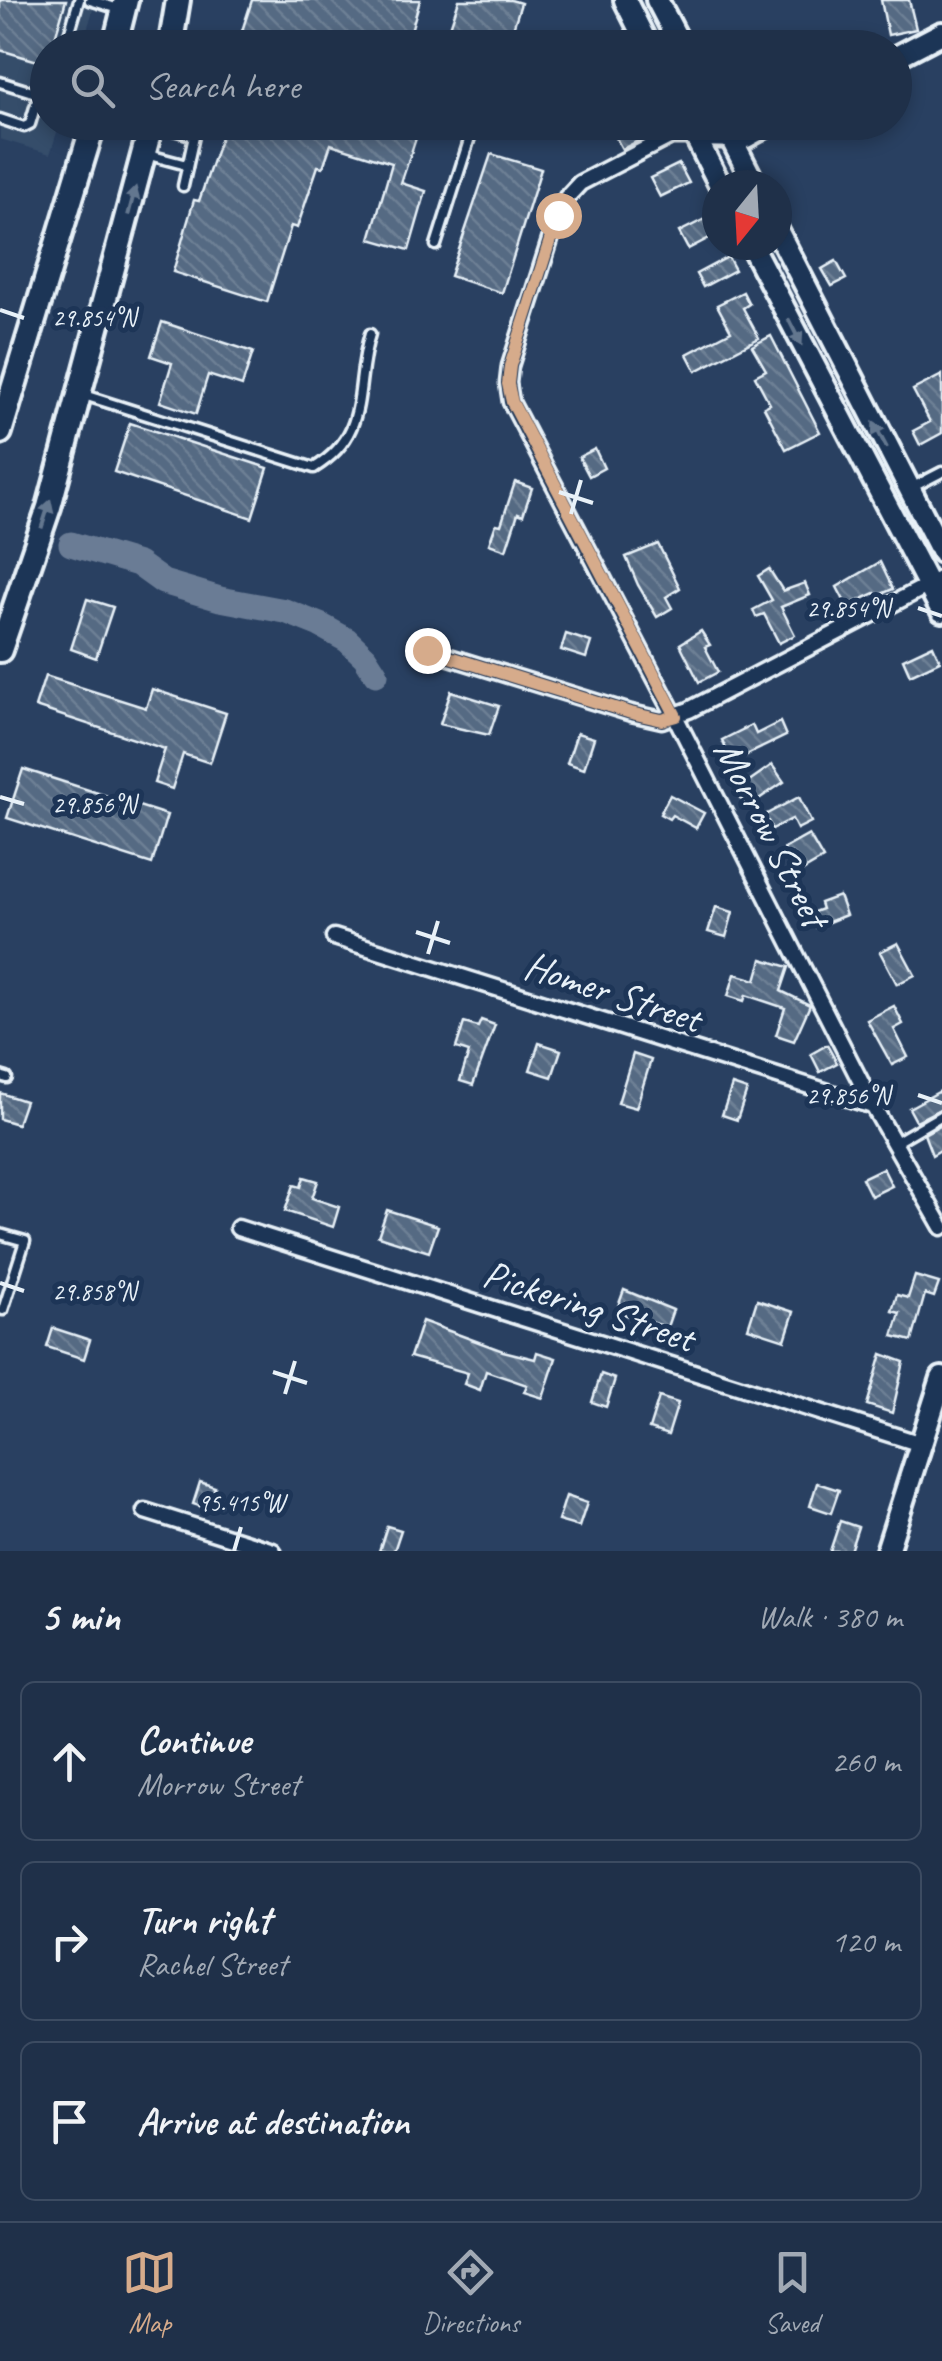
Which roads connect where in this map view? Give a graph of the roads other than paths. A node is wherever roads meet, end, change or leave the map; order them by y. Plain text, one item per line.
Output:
1 (79, 0) edge
2 (90, 0) edge
3 (178, 0) edge
4 (625, 0) edge
5 (656, 0) edge
6 (125, 5) edge
7 (71, 30) edge
8 (119, 30) edge
9 (173, 30) edge
10 (640, 30) edge
11 (672, 30) edge
12 (942, 32) edge
13 (912, 48) edge
14 (0, 82) edge
15 (30, 88) edge
16 (0, 119) edge
17 (30, 124) edge
18 (89, 140) edge
19 (148, 140) edge
20 (193, 140) edge
21 (469, 140) edge
22 (663, 140) edge
23 (696, 140) edge
24 (732, 140) edge
25 (144, 154) junction
26 (187, 168) junction
27 (712, 170) edge
28 (747, 170) edge
29 (182, 186) dead end
30 (436, 246) dead end
31 (759, 260) edge
32 (792, 260) edge
33 (370, 334) dead end
34 (842, 362) junction
35 (818, 375) junction
36 (80, 393) junction
37 (0, 432) edge
38 (942, 472) edge
39 (908, 489) junction
40 (942, 552) edge
41 (935, 582) edge
42 (7, 604) edge
43 (942, 611) edge
44 (0, 650) edge
45 (427, 650) dead end
46 (676, 716) junction
47 (334, 936) dead end
48 (873, 1106) junction
49 (942, 1115) edge
50 (894, 1144) junction
51 (942, 1227) edge
52 (238, 1228) dead end
53 (0, 1234) edge
54 (3, 1310) dead end
55 (942, 1378) edge
56 (921, 1444) junction
57 (145, 1511) dead end
58 (273, 1551) edge
59 (887, 1551) edge

1 - 7 lane
2 - 6 lane
3 - 9 main road
4 - 10 main road
5 - 11 main road
6 - 8 main road
12 - 13 main road
14 - 15 lane
16 - 17 lane
18 - 37 main road
19 - 25 main road
20 - 26 lane
21 - 30 lane
22 - 46 street, Morrow Street
23 - 27 main road
24 - 28 main road
25 - 26 lane
36 -> 25 main road
26 - 29 lane
31 -> 35 main road
32 - 34 main road
33 - 36 lane
34 - 35 main road
39 -> 34 main road
35 - 41 main road
42 -> 36 main road
38 - 39 lane
39 - 40 main road
41 - 43 main road
41 - 46 street
42 - 44 main road
45 - 46 street
46 - 48 street, Morrow Street
47 - 48 street, Homer Street
48 - 50 street, Morrow Street
49 - 50 lane
50 - 51 street, Morrow Street
52 - 56 street, Pickering Street
53 - 54 lane
55 - 56 main road
56 - 59 main road
57 - 58 street

